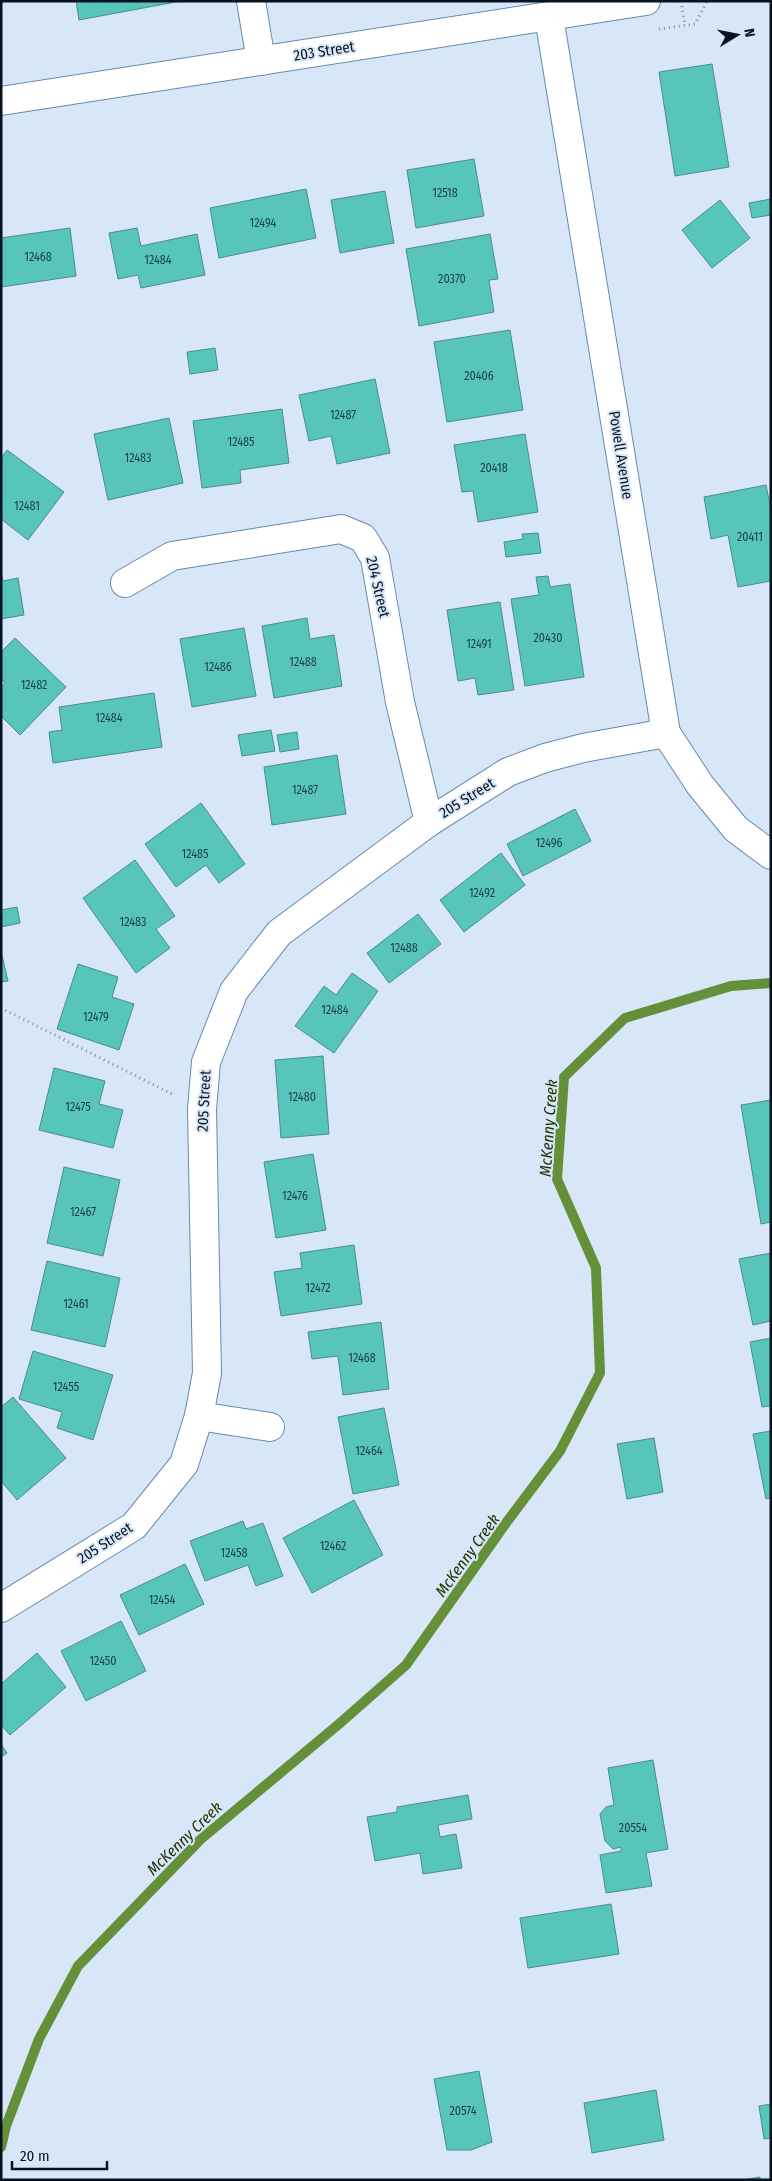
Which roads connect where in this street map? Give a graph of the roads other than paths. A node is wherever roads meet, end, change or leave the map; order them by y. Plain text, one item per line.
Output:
1 (251, 1) edge
2 (646, 1) edge
3 (549, 17) junction
4 (261, 61) junction
5 (1, 101) edge
6 (125, 583) dead end
7 (666, 733) junction
8 (429, 822) junction
9 (771, 855) edge
10 (199, 1416) junction
11 (270, 1428) dead end
12 (1, 1608) edge

1 - 4 street
2 - 3 street, 203 Street
3 - 4 street, 203 Street
3 - 7 street, Powell Avenue
4 - 5 street, 203 Street
6 - 8 street, 204 Street
7 - 8 street, 205 Street
7 - 9 street, Powell Avenue
8 - 10 street, 205 Street
10 - 11 street
10 - 12 street, 205 Street

